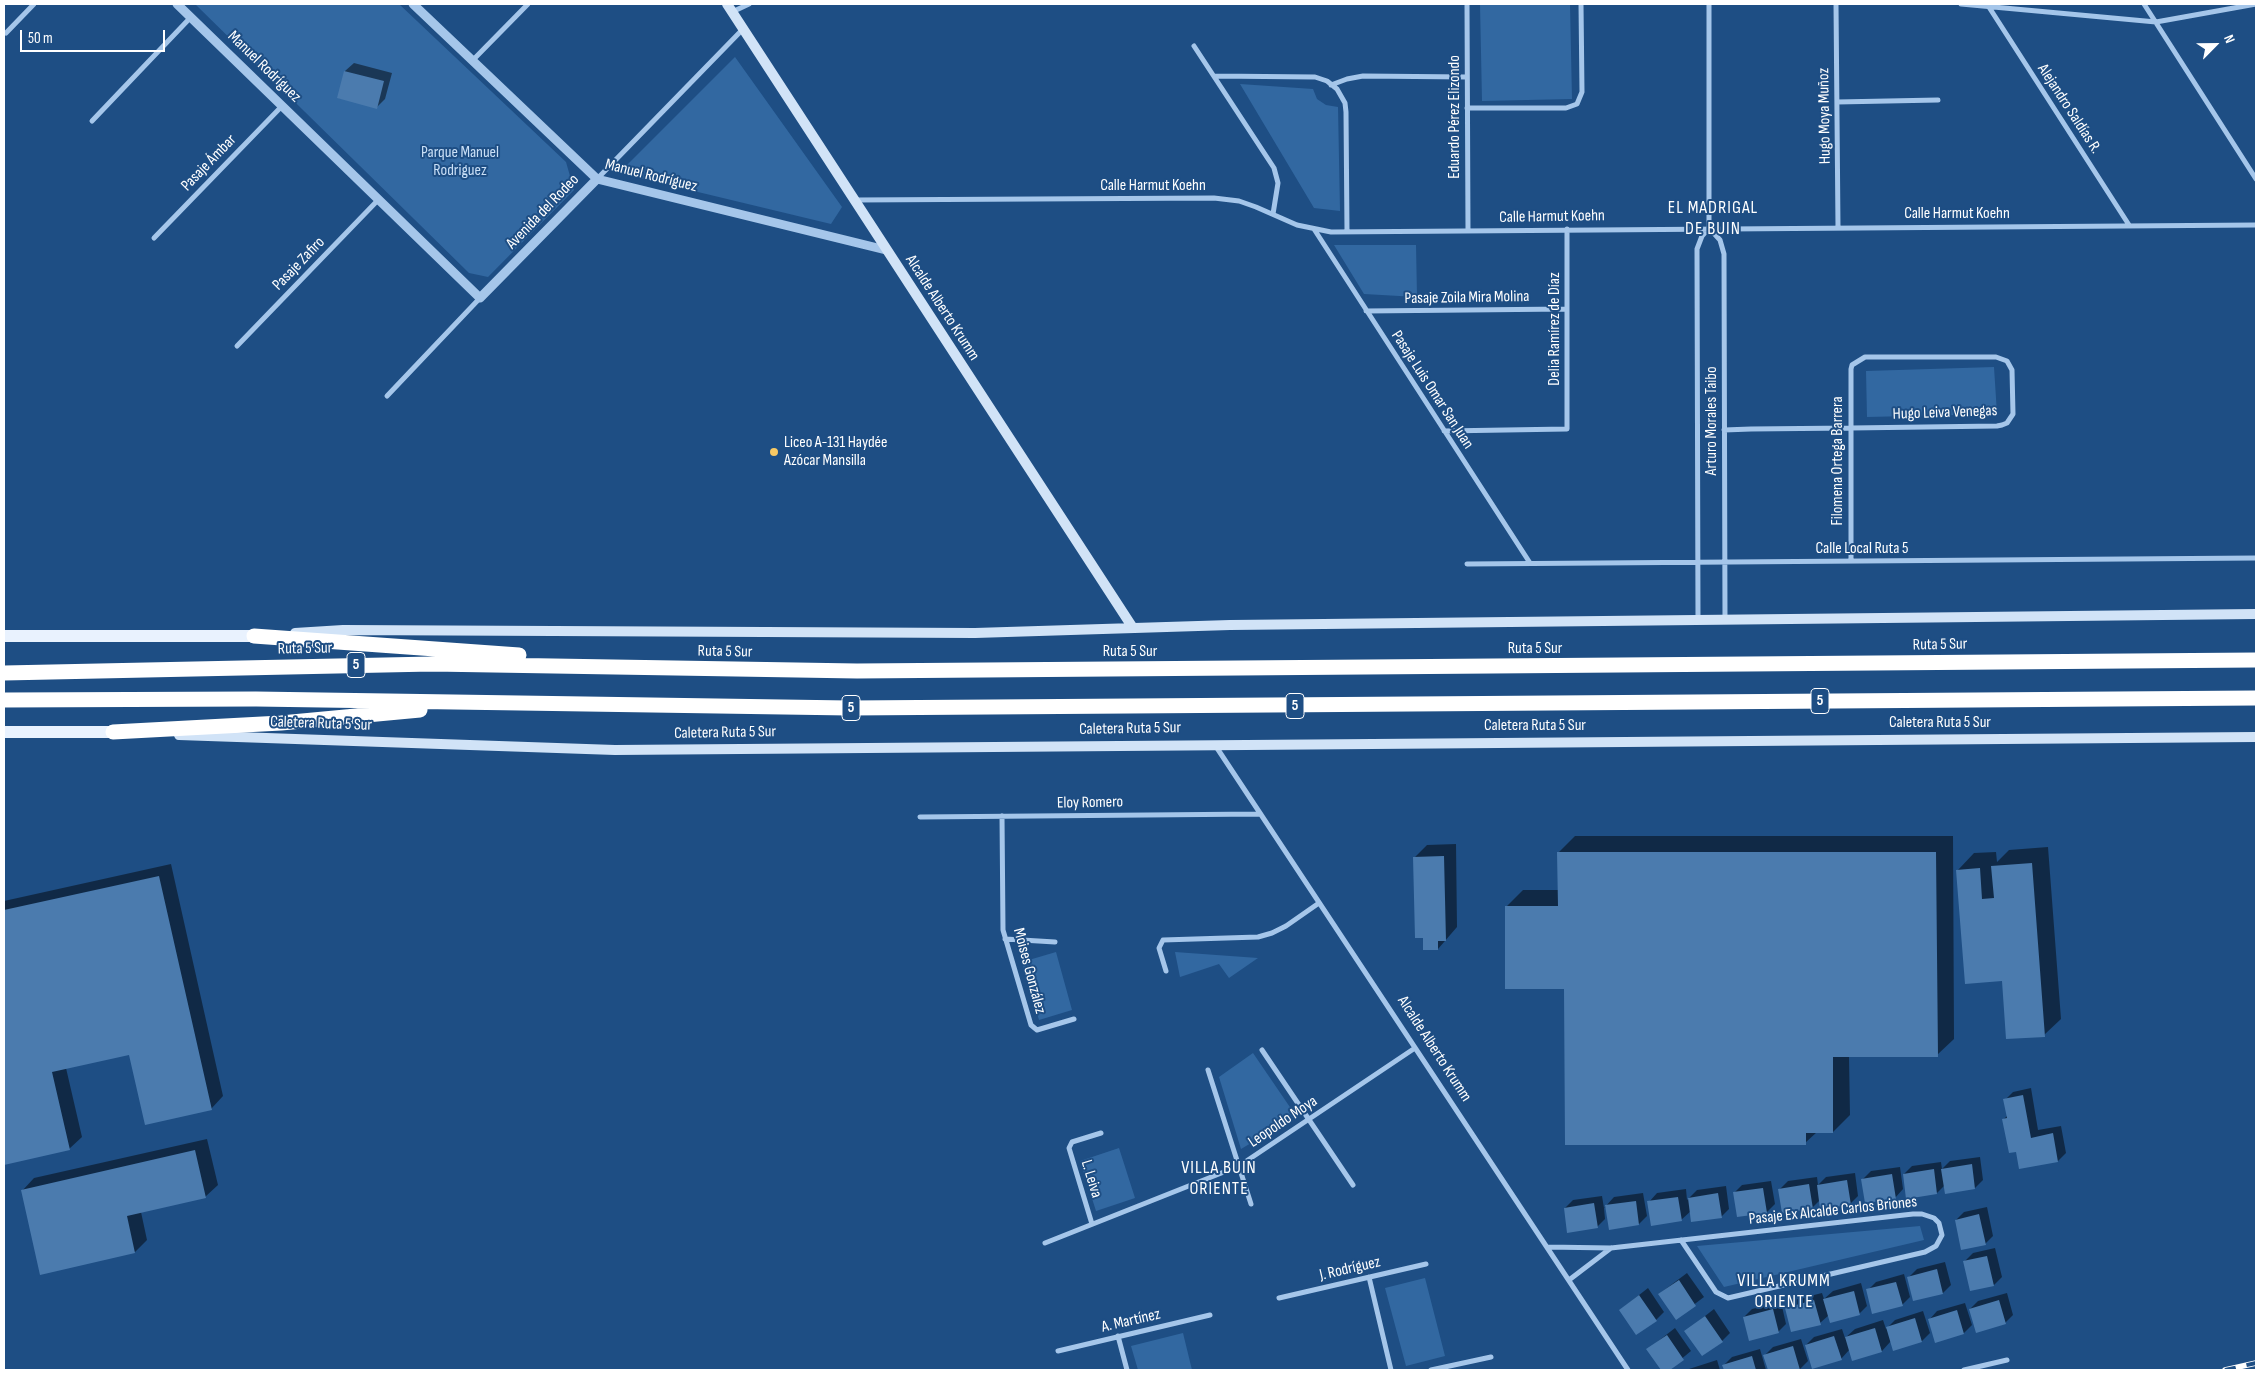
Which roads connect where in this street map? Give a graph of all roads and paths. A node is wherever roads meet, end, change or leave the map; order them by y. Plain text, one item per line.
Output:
1 (34, 4) edge
2 (177, 4) edge
3 (413, 4) edge
4 (528, 4) edge
5 (749, 4) edge
6 (1466, 4) edge
7 (1581, 4) edge
8 (1709, 4) edge
9 (1836, 4) edge
10 (1961, 4) edge
11 (2144, 4) edge
12 (2256, 4) edge
13 (1987, 5) edge
14 (729, 8) edge
15 (191, 17) junction
16 (2156, 22) junction
17 (743, 29) junction
18 (6, 33) dead end
19 (1194, 46) dead end
20 (472, 61) junction
21 (1214, 76) junction
22 (1467, 77) junction
23 (1331, 84) junction
24 (1938, 100) dead end
25 (1837, 102) junction
26 (282, 106) junction
27 (1467, 108) junction
28 (92, 121) dead end
29 (596, 179) junction
30 (2256, 179) edge
31 (379, 199) junction
32 (854, 200) junction
33 (1273, 214) junction
34 (2129, 225) junction
35 (2256, 225) edge
36 (1838, 227) junction
37 (1709, 228) junction
38 (1314, 229) junction
39 (1468, 230) junction
40 (1567, 230) junction
41 (1347, 232) junction
42 (154, 238) dead end
43 (886, 250) junction
44 (480, 298) junction
45 (1567, 309) junction
46 (1366, 311) junction
47 (238, 346) dead end
48 (1855, 361) joint
49 (387, 396) dead end
50 (1851, 428) junction
51 (1724, 430) junction
52 (1444, 431) junction
53 (2256, 558) edge
54 (1851, 561) junction
55 (1698, 562) junction
56 (1725, 562) junction
57 (1530, 563) junction
58 (1467, 564) dead end
59 (2256, 614) edge
60 (1698, 620) junction
61 (1725, 620) junction
62 (1133, 628) junction
63 (4, 636) edge
64 (254, 636) junction
65 (2256, 660) edge
66 (652, 668) junction
67 (4, 673) edge
68 (2256, 698) edge
69 (4, 700) edge
70 (494, 702) junction
71 (4, 732) edge
72 (113, 732) junction
73 (2256, 737) edge
74 (1214, 744) junction
75 (1260, 814) junction
76 (1002, 816) junction
77 (920, 817) dead end
78 (1319, 903) junction
79 (1005, 939) junction
80 (1055, 942) dead end
81 (1166, 971) dead end
82 (1074, 1019) dead end
83 (1415, 1048) junction
84 (1262, 1050) dead end
85 (1208, 1070) dead end
86 (1309, 1119) junction
87 (1101, 1133) dead end
88 (1239, 1166) junction
89 (1353, 1185) dead end
90 (1251, 1204) dead end
91 (1092, 1224) junction
92 (1681, 1240) junction
93 (1045, 1243) dead end
94 (1547, 1246) junction
95 (1611, 1248) junction
96 (1426, 1264) dead end
97 (1368, 1277) junction
98 (1568, 1280) junction
99 (1279, 1298) dead end
100 (1210, 1315) dead end
101 (1118, 1336) junction
102 (1058, 1351) dead end
103 (1491, 1357) dead end
104 (2007, 1360) dead end
105 (1127, 1370) edge
106 (1391, 1370) edge
107 (1431, 1370) edge
108 (1628, 1370) edge
109 (1964, 1370) edge

1 - 18 street
2 - 15 street, Manuel Rodríguez
3 - 20 street, Manuel Rodríguez
4 - 20 street
5 - 14 street
6 - 22 street, Eduardo Pérez Elizondo
7 - 27 street
8 - 37 street, Arturo Morales Taibo
9 - 25 street, Hugo Moya Muñoz
10 - 13 street
11 - 16 street
12 - 16 street
13 - 16 street
13 - 34 street, Alejandro Saldías R.
14 - 17 main road, Alcalde Alberto Krumm
15 - 26 street, Manuel Rodríguez
15 - 28 street
16 - 30 street
17 - 29 street, Avenida del Rodeo
17 - 32 main road, Alcalde Alberto Krumm
19 - 21 street
20 - 29 street, Manuel Rodríguez
21 - 23 street
21 - 33 street
22 - 23 street
22 - 27 street, Eduardo Pérez Elizondo
23 - 41 street
24 - 25 street
25 - 36 street, Hugo Moya Muñoz
26 - 31 street, Manuel Rodríguez
26 - 42 street, Pasaje Ámbar
27 - 39 street, Eduardo Pérez Elizondo
29 - 43 street, Manuel Rodríguez
29 - 44 street, Avenida del Rodeo
31 - 44 street, Manuel Rodríguez
31 - 47 street, Pasaje Zafiro
32 - 33 street, Calle Harmut Koehn
32 - 43 main road, Alcalde Alberto Krumm
33 - 38 street, Calle Harmut Koehn
34 - 35 street, Calle Harmut Koehn
34 - 36 street, Calle Harmut Koehn
36 - 37 street, Calle Harmut Koehn
37 - 40 street, Calle Harmut Koehn
37 - 51 street, Arturo Morales Taibo
37 - 55 street, Arturo Morales Taibo
38 - 41 street, Calle Harmut Koehn
38 - 46 street, Pasaje Luis Omar San Juan
39 - 40 street, Calle Harmut Koehn
39 - 41 street, Calle Harmut Koehn
40 - 45 street, Delia Ramírez de Díaz
43 - 62 main road, Alcalde Alberto Krumm
44 - 49 street, Avenida del Rodeo
45 - 46 street, Pasaje Zoila Mira Molina
45 - 52 street, Delia Ramírez de Díaz
46 - 52 street, Pasaje Luis Omar San Juan
48 - 50 street, Filomena Ortega Barrera
48 - 50 street, Hugo Leiva Venegas
50 - 51 street, Hugo Leiva Venegas
50 - 54 street, Filomena Ortega Barrera
51 - 56 street, Arturo Morales Taibo
52 - 57 street, Pasaje Luis Omar San Juan
53 - 54 street, Calle Local Ruta 5
54 - 56 street, Calle Local Ruta 5
55 - 56 street, Calle Local Ruta 5
55 - 57 street, Calle Local Ruta 5
55 - 60 street, Arturo Morales Taibo
56 - 61 street, Arturo Morales Taibo
57 - 58 street, Calle Local Ruta 5
59 - 61 main road
60 - 61 main road
60 - 62 main road
62 - 64 main road
63 - 64 main road
64 - 66 highway
65 - 66 highway, Ruta 5 Sur / 5
66 - 67 highway, Ruta 5 Sur / 5
68 - 70 highway, 5
69 - 70 highway, 5
70 - 72 highway
71 - 72 main road, Caletera Ruta 5 Sur
72 - 74 main road, Caletera Ruta 5 Sur
73 - 74 main road, Caletera Ruta 5 Sur
74 - 75 street, Alcalde Alberto Krumm
75 - 76 street, Eloy Romero
75 - 78 street, Alcalde Alberto Krumm
76 - 77 street, Eloy Romero
76 - 79 street, Moises González
78 - 81 street
78 - 83 street, Alcalde Alberto Krumm
79 - 80 street
79 - 82 street, Moises González
83 - 86 street, Leopoldo Moya
83 - 94 street, Alcalde Alberto Krumm
84 - 86 street
85 - 88 street
86 - 88 street, Leopoldo Moya
86 - 89 street
87 - 91 street, L. Leiva
88 - 90 street
88 - 91 street, Leopoldo Moya
91 - 93 street, Leopoldo Moya
92 - 92 street, Pasaje Ex Alcalde Carlos Briones
92 - 95 street, Pasaje Ex Alcalde Carlos Briones
94 - 95 street, Pasaje Ex Alcalde Carlos Briones
94 - 98 street, Alcalde Alberto Krumm
95 - 98 street
96 - 97 street, J. Rodríguez
97 - 99 street, J. Rodríguez
97 - 106 street
98 - 108 street, Alcalde Alberto Krumm
100 - 101 street, A. Martínez
101 - 102 street, A. Martínez
101 - 105 street
103 - 107 street
104 - 109 street

